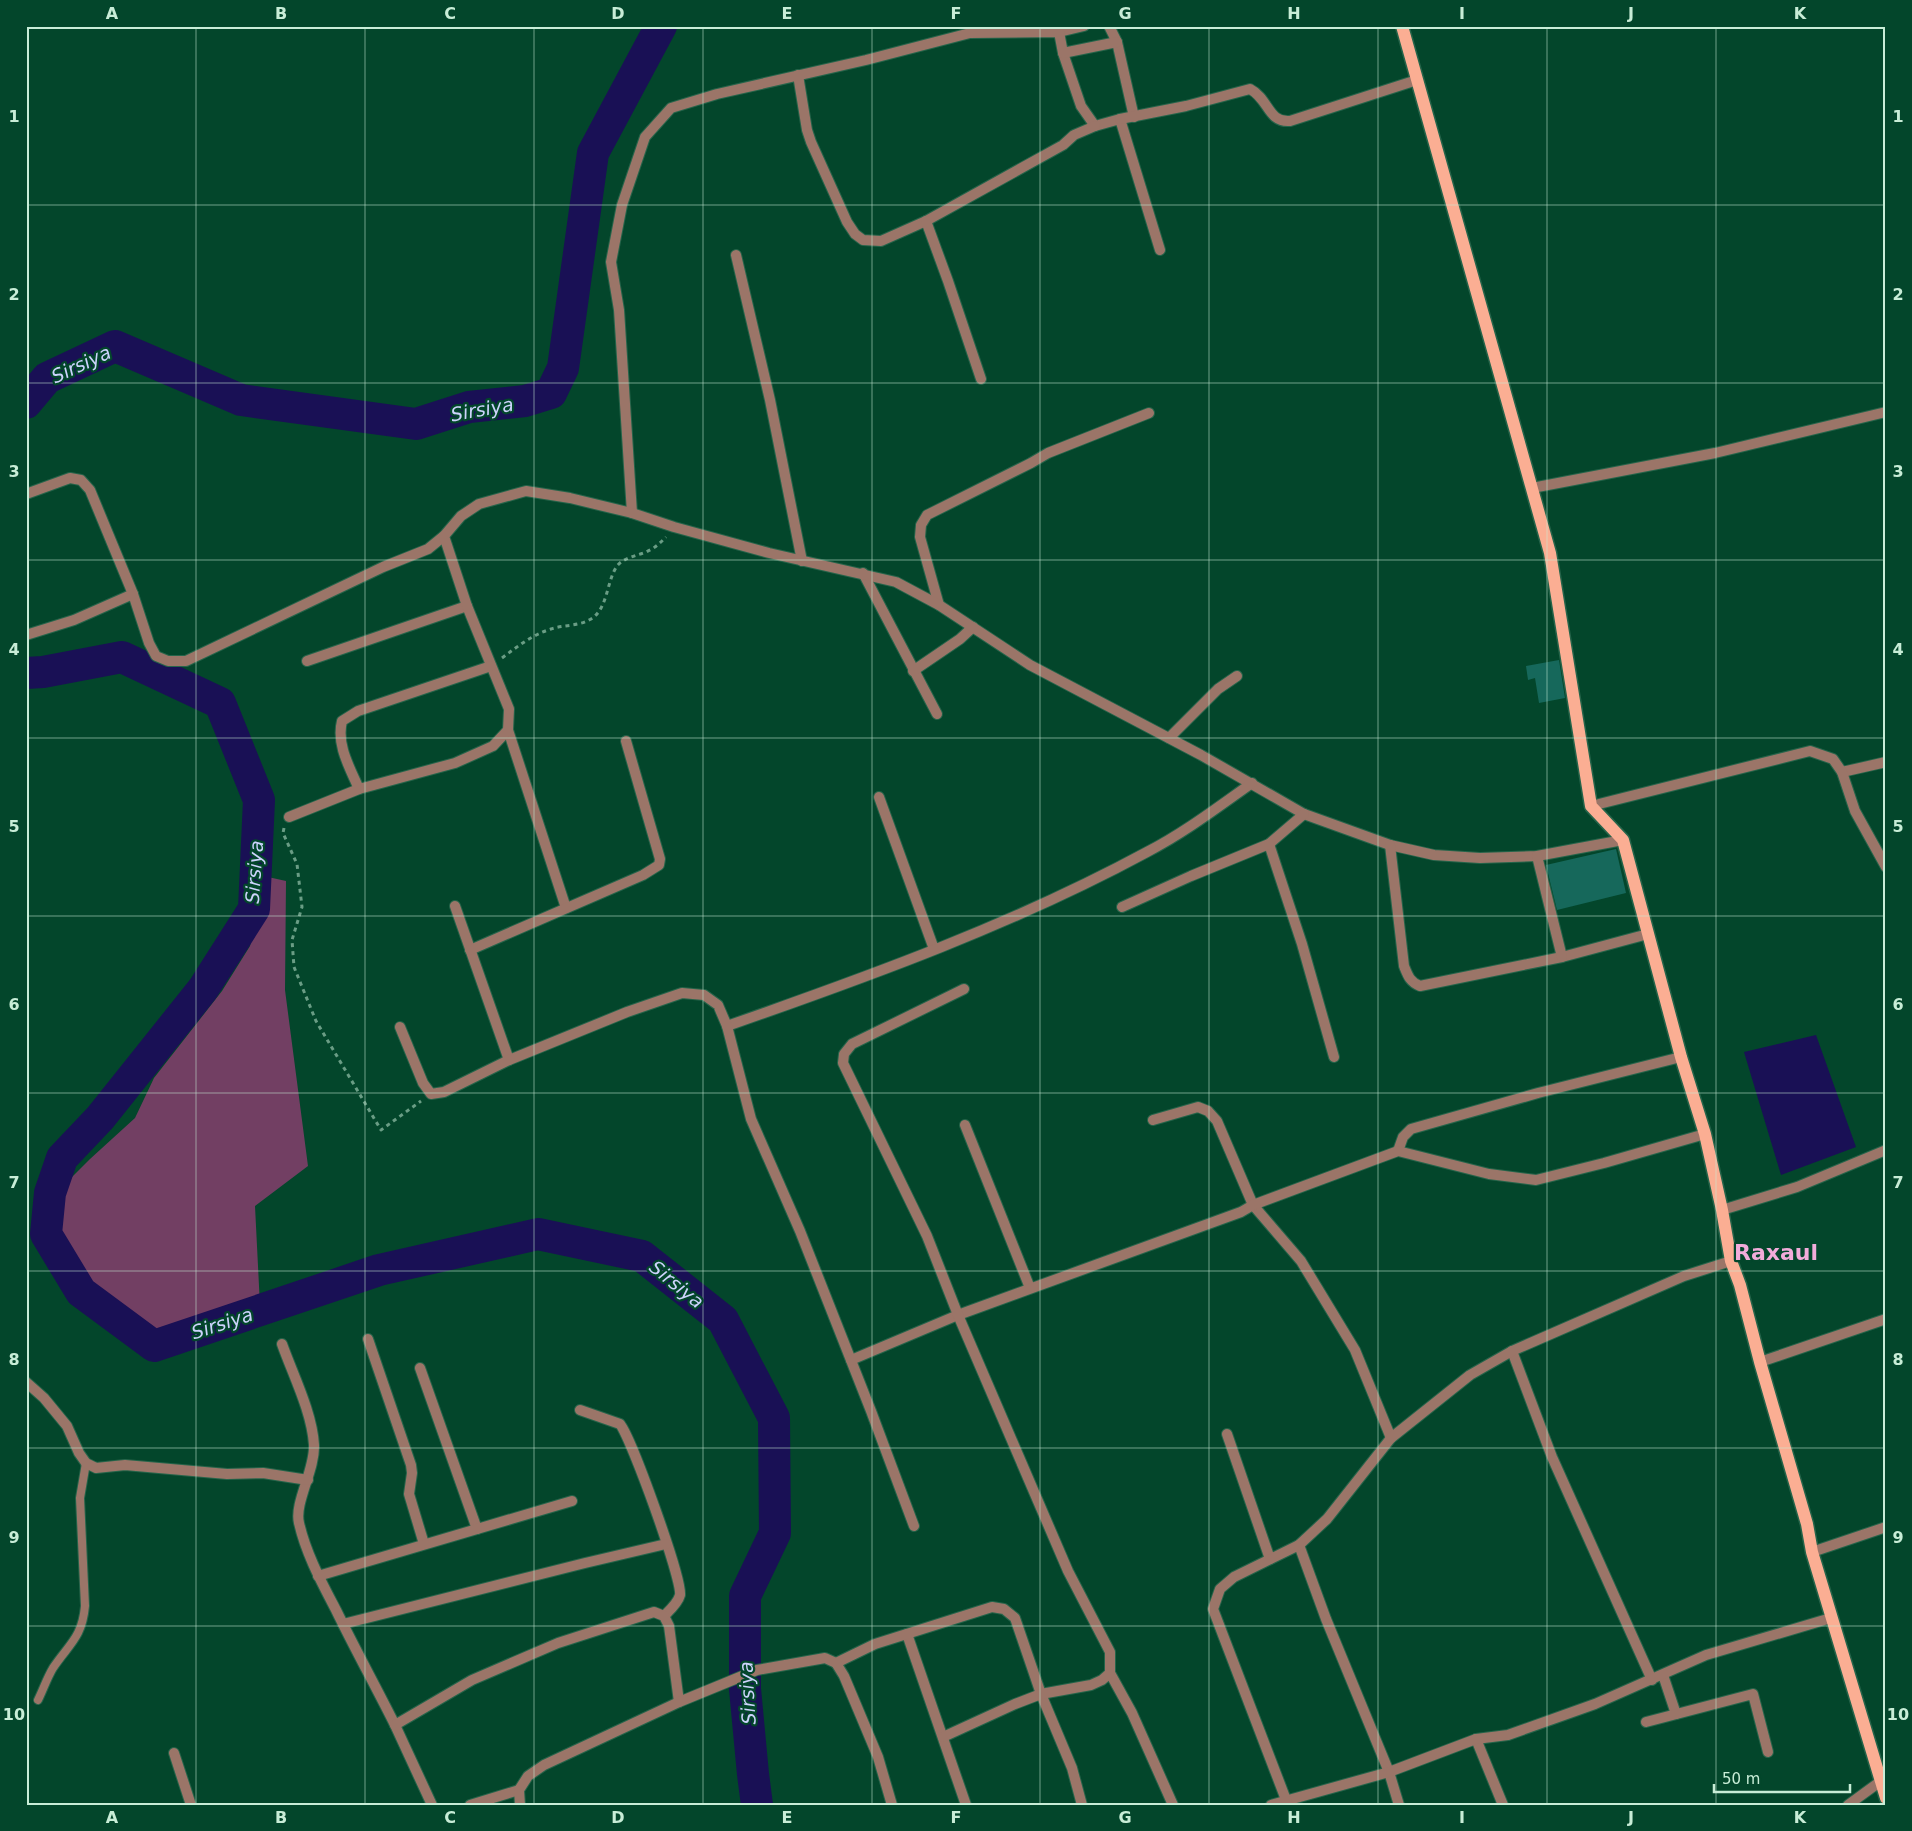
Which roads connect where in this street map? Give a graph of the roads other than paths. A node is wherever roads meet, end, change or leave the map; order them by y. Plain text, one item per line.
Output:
1 (1084, 26) edge
2 (1109, 26) edge
3 (1402, 26) edge
4 (969, 30) edge
5 (1059, 32) junction
6 (1117, 42) junction
7 (1063, 53) junction
8 (798, 75) junction
9 (1417, 80) junction
10 (1134, 117) junction
11 (1120, 119) junction
12 (1095, 126) junction
13 (926, 221) junction
14 (1160, 250) dead end
15 (736, 255) dead end
16 (980, 379) dead end
17 (1886, 412) edge
18 (1149, 413) dead end
19 (1532, 488) junction
20 (26, 494) edge
21 (632, 513) junction
22 (444, 536) junction
23 (802, 561) junction
24 (863, 573) junction
25 (133, 594) junction
26 (939, 605) junction
27 (467, 606) junction
28 (973, 627) junction
29 (26, 635) edge
30 (307, 661) dead end
31 (490, 666) junction
32 (913, 672) junction
33 (1237, 676) dead end
34 (937, 714) dead end
35 (508, 730) junction
36 (1170, 738) junction
37 (626, 741) dead end
38 (1886, 762) edge
39 (1842, 772) junction
40 (1252, 783) junction
41 (359, 789) junction
42 (879, 797) dead end
43 (1591, 806) junction
44 (1304, 814) junction
45 (289, 817) road end
46 (1623, 840) junction
47 (1269, 844) junction
48 (1390, 845) junction
49 (1536, 856) junction
50 (1886, 867) edge
51 (455, 906) dead end
52 (1122, 907) dead end
53 (566, 908) junction
54 (1648, 934) junction
55 (934, 949) junction
56 (470, 950) junction
57 (1562, 957) junction
58 (964, 989) dead end
59 (727, 1026) junction
60 (400, 1027) dead end
61 (1334, 1057) dead end
62 (1681, 1057) junction
63 (509, 1060) junction
64 (1153, 1120) dead end
65 (965, 1124) dead end
66 (1705, 1134) junction
67 (1886, 1150) edge
68 (1398, 1151) junction
69 (1254, 1205) junction
70 (1722, 1210) junction
71 (1731, 1261) junction
72 (1030, 1288) junction
73 (958, 1315) junction
74 (1886, 1319) edge
75 (368, 1339) dead end
76 (282, 1344) dead end
77 (1512, 1352) junction
78 (851, 1360) junction
79 (1760, 1362) junction
80 (420, 1368) dead end
81 (26, 1382) edge
82 (580, 1410) dead end
83 (1227, 1434) dead end
84 (1391, 1438) junction
85 (86, 1463) junction
86 (308, 1480) junction
87 (572, 1501) dead end
88 (914, 1526) dead end
89 (1886, 1527) edge
90 (476, 1529) junction
91 (424, 1544) junction
92 (666, 1544) junction
93 (1299, 1545) junction
94 (1812, 1552) junction
95 (1270, 1559) junction
96 (318, 1576) junction
97 (664, 1616) junction
98 (1831, 1618) junction
99 (343, 1624) junction
100 (907, 1634) junction
101 (836, 1663) junction
102 (1110, 1673) junction
103 (1663, 1675) junction
104 (1652, 1680) junction
105 (1041, 1694) junction
106 (38, 1700) dead end
107 (679, 1702) junction
108 (1676, 1714) junction
109 (1646, 1722) dead end
110 (395, 1725) junction
111 (943, 1737) junction
112 (1476, 1739) junction
113 (1768, 1752) dead end
114 (174, 1753) dead end
115 (1389, 1772) junction
116 (1880, 1781) junction
117 (519, 1790) junction
118 (1886, 1798) edge
119 (1287, 1802) edge
120 (191, 1805) edge
121 (432, 1805) edge
122 (470, 1805) edge
123 (520, 1805) edge
124 (892, 1805) edge
125 (966, 1805) edge
126 (1082, 1805) edge
127 (1173, 1805) edge
128 (1271, 1805) edge
129 (1398, 1805) edge
130 (1503, 1805) edge
131 (1848, 1805) edge

1 - 5 street
2 - 6 street
3 - 9 main road
4 - 5 street
4 - 8 street
5 - 7 street
6 - 7 street
6 - 10 street
7 - 12 street
8 - 13 street
8 - 21 street
9 - 10 street
9 - 19 main road
10 - 11 street
11 - 12 street
11 - 14 street
12 - 13 street
13 - 16 street
15 - 23 street
17 - 19 street
18 - 26 street
19 - 43 main road
20 - 25 street
21 - 22 street
21 - 23 street
22 - 25 street
22 - 27 street
23 - 24 street
24 - 26 street
24 - 32 street
25 - 29 street
26 - 28 street
27 - 30 street
27 - 31 street
28 - 32 street
28 - 36 street
31 - 35 street
31 - 41 street
32 - 34 street
33 - 36 street
35 - 41 street
35 - 53 street
36 - 40 street
37 - 53 street
38 - 39 street
39 - 43 street
39 - 50 street
40 - 44 street
40 - 55 street
41 - 45 street
42 - 55 street
43 - 46 main road
44 - 47 street
44 - 48 street
46 - 49 street
46 - 54 main road
47 - 52 street
47 - 61 street
48 - 49 street
48 - 57 street
49 - 57 street
51 - 56 street
53 - 56 street
54 - 57 street
54 - 62 main road
55 - 59 street
56 - 63 street
58 - 73 street
59 - 63 street
59 - 78 street
60 - 63 street
62 - 66 main road
62 - 68 street
64 - 69 street
65 - 72 street
66 - 68 street
66 - 70 main road
67 - 70 street
68 - 69 street
69 - 72 street
69 - 84 street
70 - 71 main road
71 - 77 street
71 - 79 main road
72 - 73 street
73 - 78 street
73 - 102 street
74 - 79 street
75 - 91 street
76 - 86 street
77 - 84 street
77 - 104 street
78 - 88 street
79 - 94 main road
80 - 90 street
81 - 85 street
82 - 92 street
83 - 95 street
84 - 93 street
85 - 86 street
85 - 106 lane
86 - 96 street
87 - 90 street
89 - 94 street
90 - 91 street
91 - 96 street
92 - 97 street
92 - 99 street
93 - 95 street
93 - 115 street
94 - 98 main road
95 - 119 street
96 - 99 street
97 - 107 street
97 - 110 street
98 - 103 street
98 - 116 main road
99 - 110 street
100 - 101 street
100 - 105 street
100 - 111 street
101 - 107 street
101 - 124 street
102 - 105 street
102 - 127 street
103 - 104 street
103 - 108 street
104 - 112 street
105 - 111 street
105 - 126 street
107 - 117 street
108 - 109 street
108 - 113 street
110 - 121 street
111 - 125 street
112 - 115 street
112 - 130 street
114 - 120 street
115 - 119 street
115 - 129 street
116 - 118 main road
116 - 131 street
117 - 122 street
117 - 123 street
119 - 128 street

